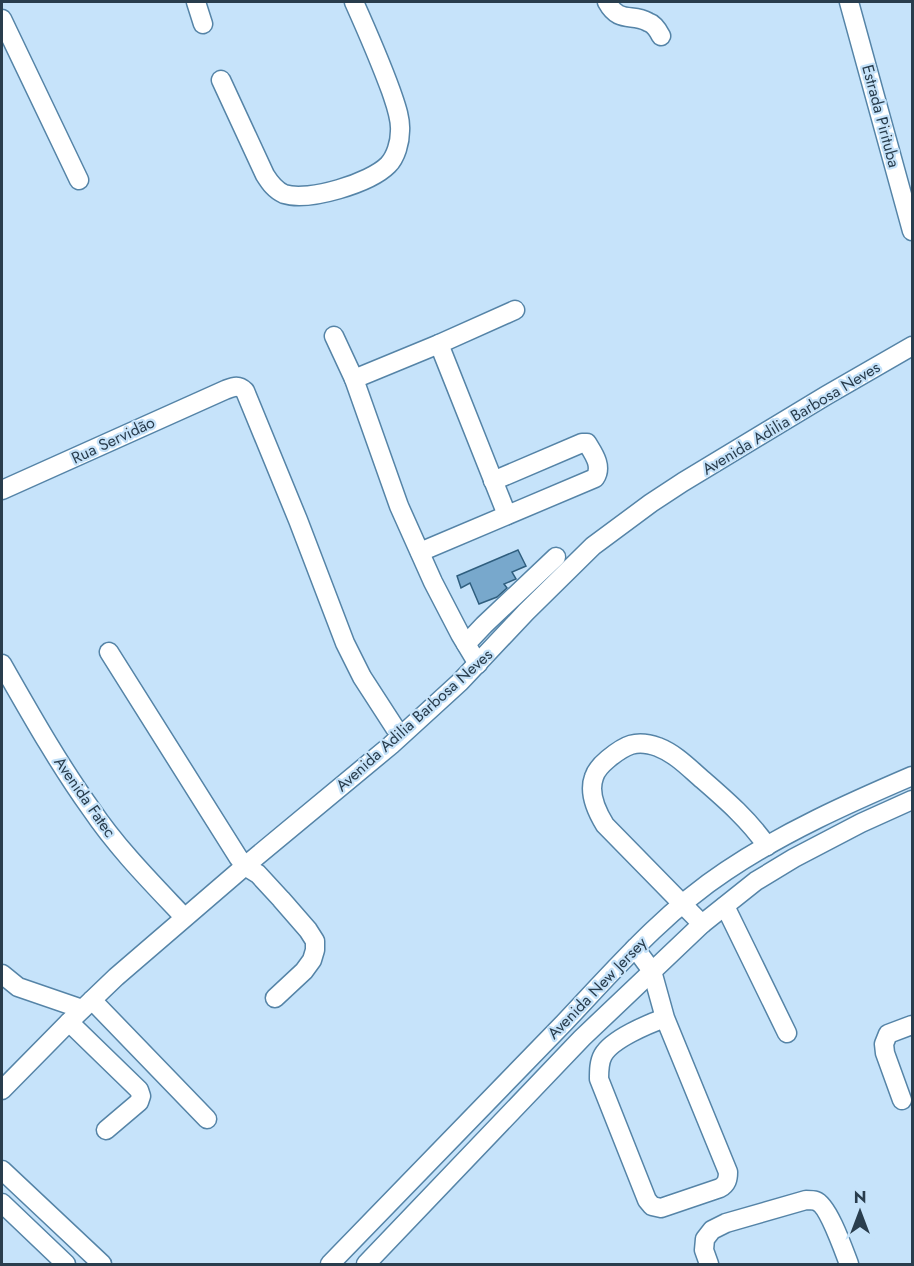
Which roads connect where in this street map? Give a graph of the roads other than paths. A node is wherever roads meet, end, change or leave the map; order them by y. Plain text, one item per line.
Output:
1 (196, 2) edge
2 (354, 2) edge
3 (607, 2) edge
4 (849, 2) edge
5 (2, 19) edge
6 (203, 24) dead end
7 (661, 36) dead end
8 (221, 80) dead end
9 (79, 180) dead end
10 (912, 231) edge
11 (515, 310) dead end
12 (334, 336) dead end
13 (439, 344) junction
14 (912, 346) edge
15 (354, 379) junction
16 (492, 481) junction
17 (2, 490) edge
18 (507, 515) junction
19 (420, 552) junction
20 (556, 557) dead end
21 (466, 644) junction
22 (109, 652) dead end
23 (2, 664) edge
24 (478, 664) junction
25 (393, 737) junction
26 (912, 776) edge
27 (912, 800) edge
28 (774, 842) junction
29 (794, 858) junction
30 (245, 866) junction
31 (682, 904) junction
32 (725, 906) junction
33 (184, 917) junction
34 (702, 924) junction
35 (635, 948) junction
36 (652, 972) junction
37 (2, 974) edge
38 (598, 987) junction
39 (275, 998) dead end
40 (616, 1005) junction
41 (81, 1010) junction
42 (665, 1018) junction
43 (566, 1022) junction
44 (912, 1025) edge
45 (788, 1033) dead end
46 (582, 1038) junction
47 (2, 1090) edge
48 (902, 1100) dead end
49 (207, 1119) dead end
50 (106, 1130) dead end
51 (2, 1170) edge
52 (2, 1203) edge
53 (57, 1222) junction
54 (40, 1238) junction
55 (66, 1264) edge
56 (102, 1264) edge
57 (330, 1264) edge
58 (366, 1264) edge
59 (709, 1264) edge
60 (849, 1264) edge

1 - 6 street
2 - 8 street
3 - 7 street
4 - 10 street, Estrada Pirituba
5 - 9 street
11 - 13 street
12 - 15 street
13 - 15 street
13 - 16 street
14 - 24 street, Avenida Adilia Barbosa Neves
15 - 19 street
16 - 18 street
16 - 18 street
17 - 25 street, Rua Servidão
18 - 19 street
19 - 21 street
20 - 21 street
21 - 24 street
22 - 30 street
23 - 33 street, Avenida Fatec
24 - 25 street, Avenida Adilia Barbosa Neves
25 - 30 street, Avenida Adilia Barbosa Neves
26 - 28 street, Avenida New Jersey
27 - 29 street, Avenida New Jersey
28 - 29 street
28 - 31 street, Avenida New Jersey
28 - 31 street
29 - 32 street, Avenida New Jersey
30 - 33 street, Avenida Adilia Barbosa Neves
30 - 39 street
31 - 34 street
31 - 35 street, Avenida New Jersey
32 - 34 street, Avenida New Jersey
32 - 45 street
33 - 41 street, Avenida Adilia Barbosa Neves
34 - 36 street, Avenida New Jersey
35 - 36 street
35 - 38 street, Avenida New Jersey
36 - 40 street, Avenida New Jersey
36 - 42 street
37 - 41 street
38 - 40 street
38 - 43 street, Avenida New Jersey
40 - 46 street, Avenida New Jersey
41 - 47 street, Avenida Adilia Barbosa Neves
41 - 49 street
41 - 50 street
42 - 42 street
43 - 46 street
43 - 57 street, Avenida New Jersey
44 - 48 street
46 - 58 street, Avenida New Jersey
51 - 53 street
52 - 54 street
53 - 54 street
53 - 56 street
54 - 55 street
59 - 60 street

